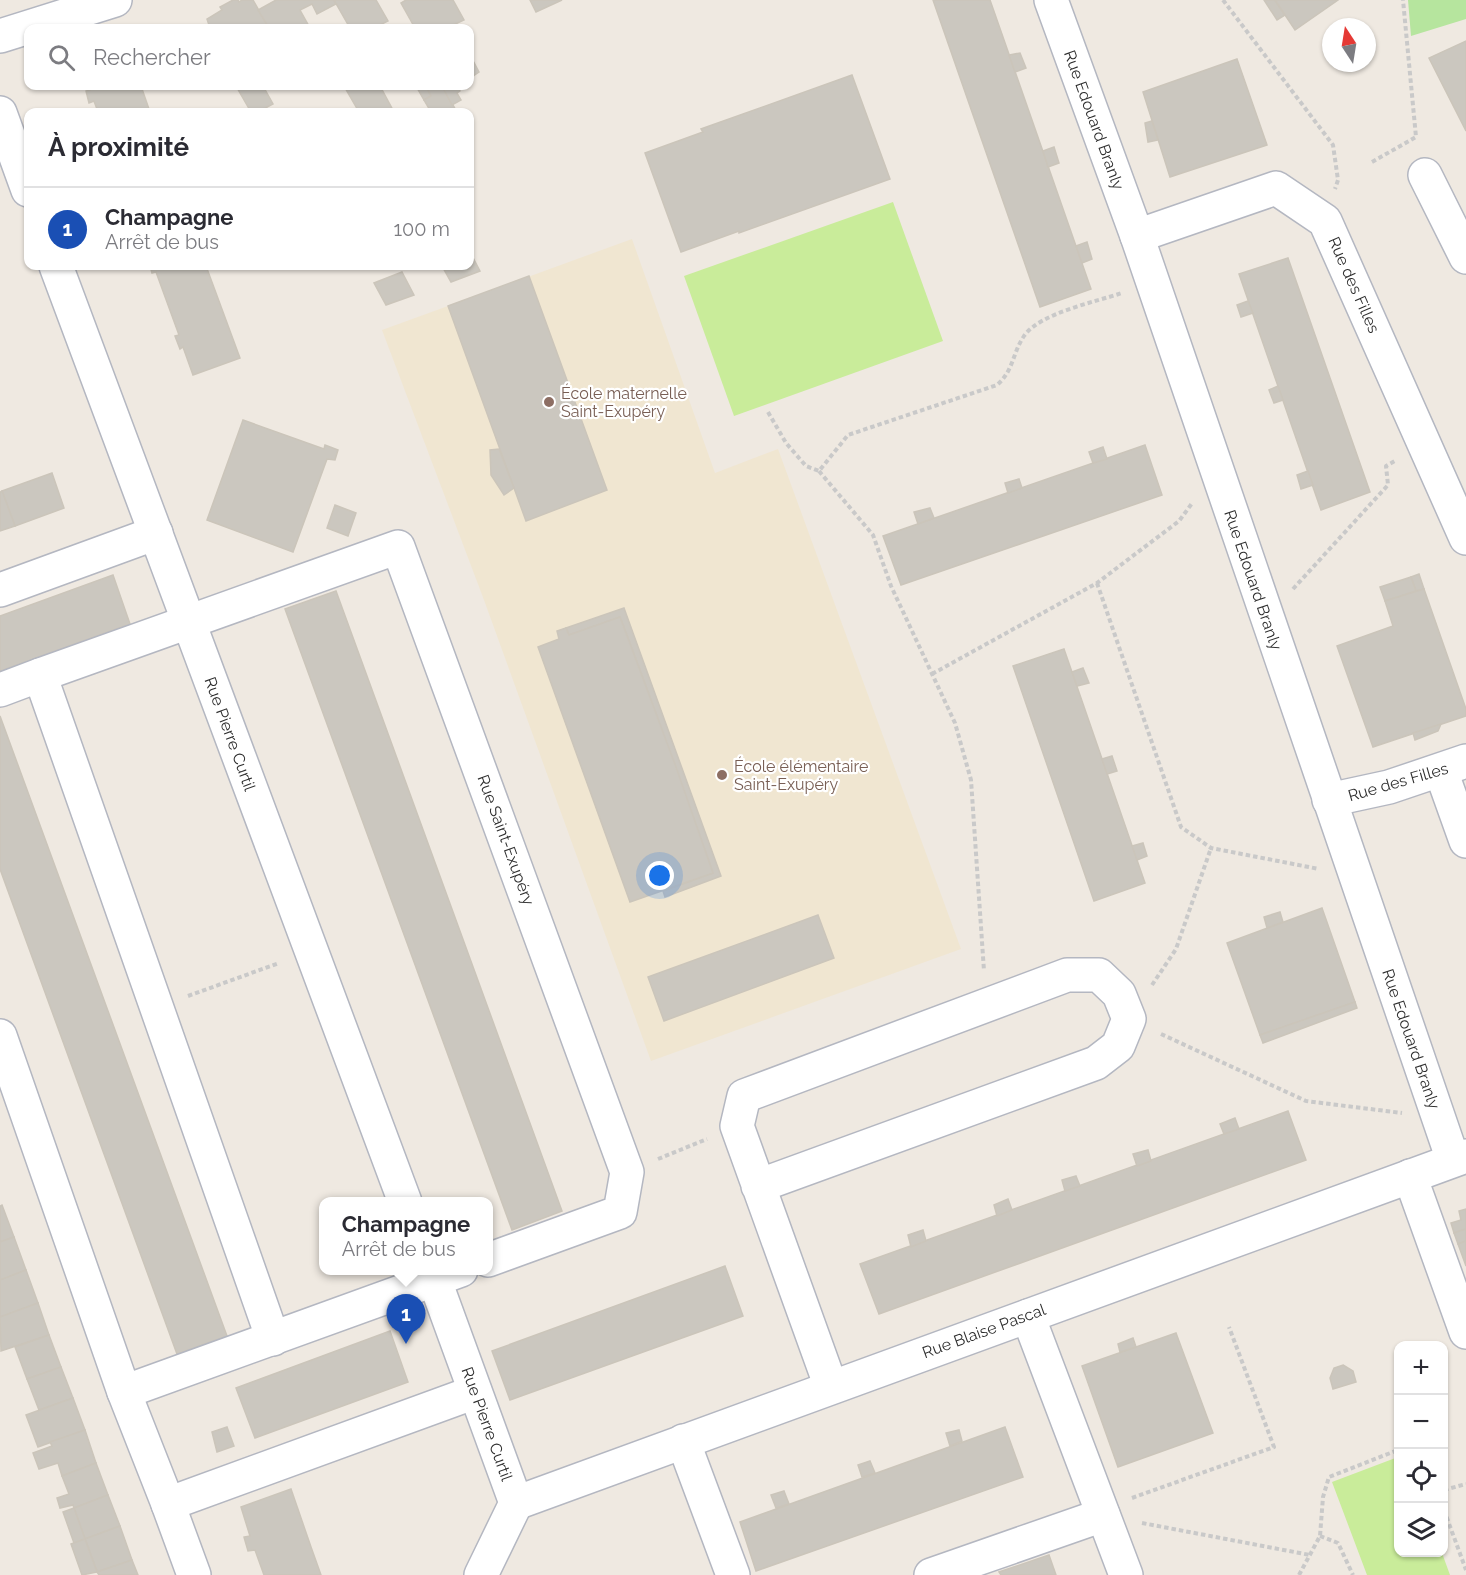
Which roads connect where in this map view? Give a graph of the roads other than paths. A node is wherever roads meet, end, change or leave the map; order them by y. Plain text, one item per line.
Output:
1 (115, 0) edge
2 (1051, 0) edge
3 (38, 24) edge
4 (24, 28) edge
5 (0, 36) edge
6 (0, 113) edge
7 (1425, 175) dead end
8 (24, 179) edge
9 (1137, 236) junction
10 (1466, 258) edge
11 (57, 270) edge
12 (1453, 472) edge
13 (156, 533) junction
14 (1466, 538) edge
15 (0, 590) edge
16 (189, 623) junction
17 (40, 675) junction
18 (0, 690) edge
19 (1454, 766) edge
20 (1329, 800) junction
21 (1466, 841) edge
22 (0, 1036) edge
23 (1459, 1158) edge
24 (1410, 1176) junction
25 (758, 1186) junction
26 (403, 1197) edge
27 (493, 1259) edge
28 (439, 1275) edge
29 (442, 1275) edge
30 (1028, 1316) junction
31 (1466, 1332) edge
32 (273, 1339) junction
33 (831, 1388) junction
34 (124, 1392) junction
35 (475, 1392) junction
36 (683, 1441) junction
37 (516, 1503) junction
38 (168, 1504) junction
39 (1103, 1515) junction
40 (951, 1572) edge
41 (194, 1575) edge
42 (481, 1575) edge
43 (733, 1575) edge
44 (1126, 1575) edge

1 - 3 street
2 - 9 street, Rue Edouard Branly
4 - 5 street
6 - 8 street
7 - 10 street
9 - 12 street, Rue des Filles
9 - 20 street, Rue Edouard Branly
11 - 13 street, Rue Pierre Curtil
12 - 14 street, Rue des Filles
13 - 15 street
13 - 16 street, Rue Pierre Curtil
16 - 17 street
16 - 26 street, Rue Pierre Curtil
16 - 27 street, Rue Saint-Exupéry
17 - 18 street
17 - 32 street
19 - 20 street, Rue des Filles
19 - 21 street
20 - 23 street, Rue Edouard Branly
22 - 34 street
23 - 24 street, Rue Blaise Pascal
24 - 30 street, Rue Blaise Pascal
24 - 31 street
25 - 25 street
25 - 33 street
28 - 32 street
29 - 35 street, Rue Pierre Curtil
30 - 33 street, Rue Blaise Pascal
30 - 39 street
32 - 34 street
33 - 36 street, Rue Blaise Pascal
34 - 38 street
35 - 37 street, Rue Pierre Curtil
35 - 38 street
36 - 37 street, Rue Blaise Pascal
36 - 43 street
37 - 42 street, Rue Pierre Curtil
38 - 41 street
39 - 40 street
39 - 44 street

